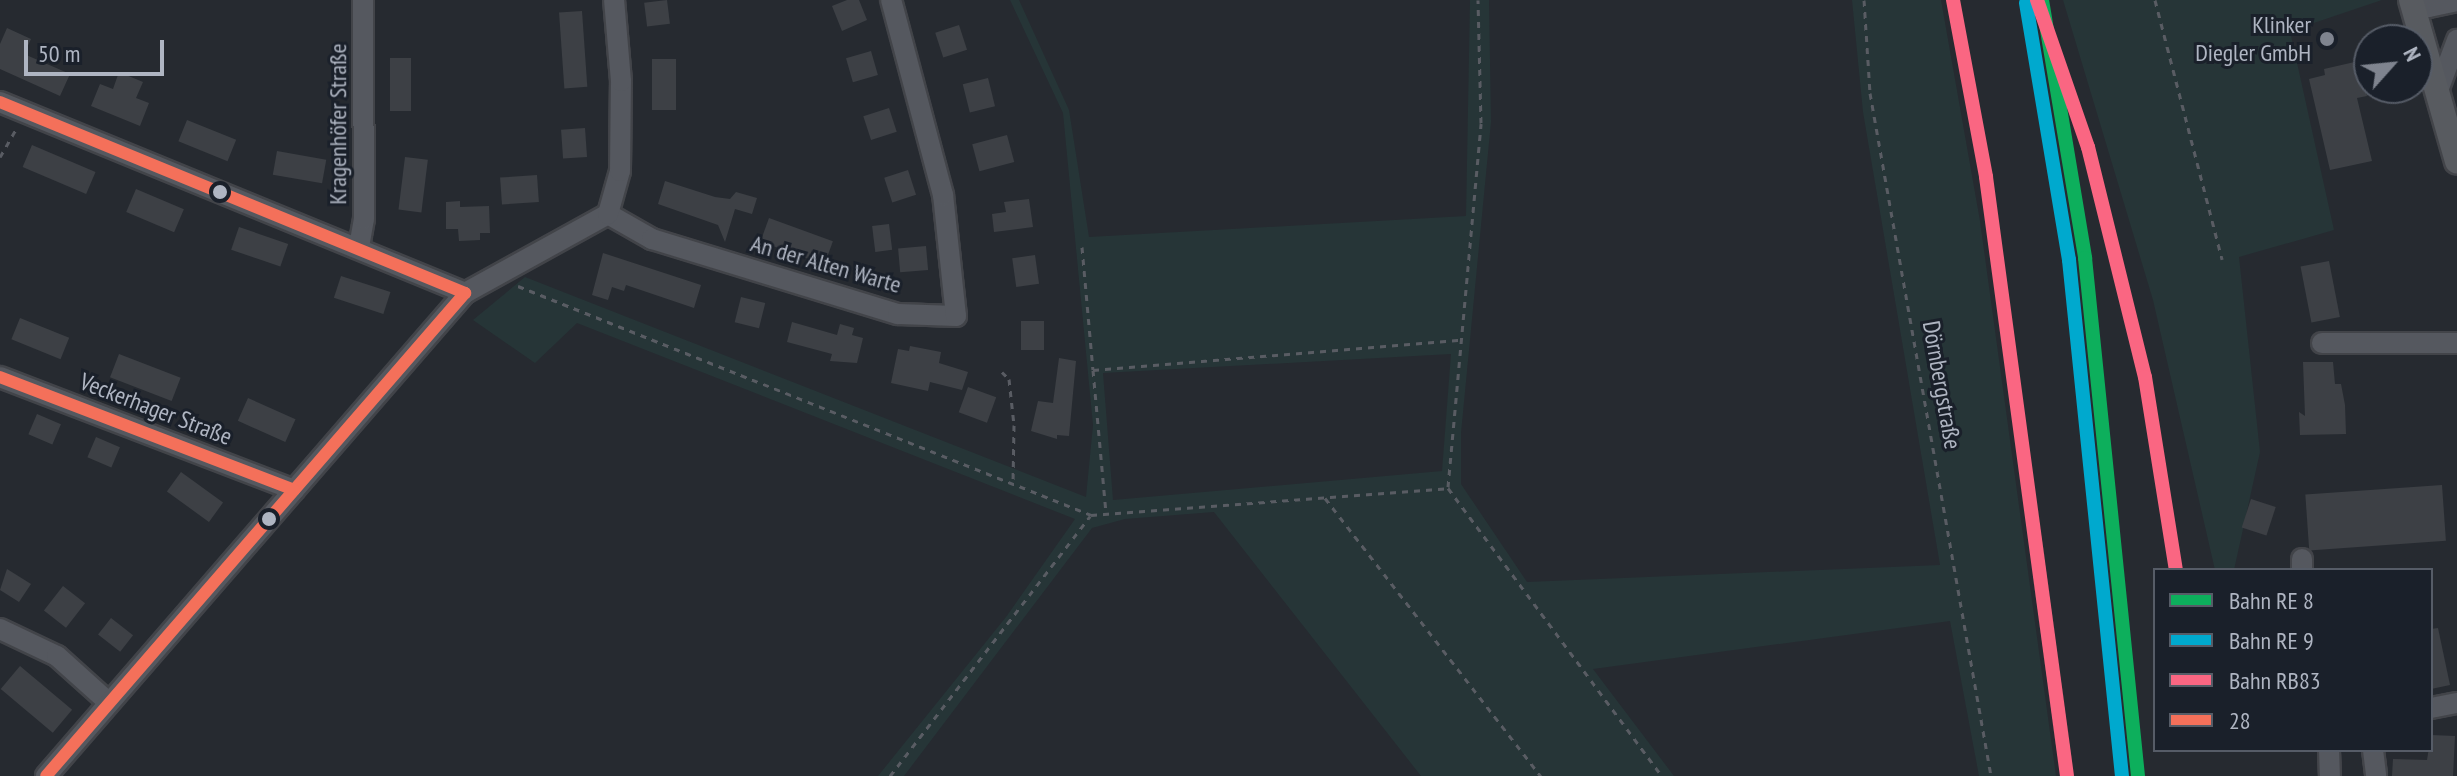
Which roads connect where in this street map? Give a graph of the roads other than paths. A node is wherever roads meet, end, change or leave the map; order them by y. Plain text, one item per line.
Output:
1 (363, 0) edge
2 (614, 0) edge
3 (891, 0) edge
4 (2412, 1) edge
5 (2457, 1) edge
6 (2457, 40) edge
7 (2437, 93) junction
8 (0, 102) edge
9 (2457, 162) edge
10 (608, 214) junction
11 (359, 247) junction
12 (465, 293) junction
13 (2322, 343) dead end
14 (2457, 343) edge
15 (0, 377) edge
16 (294, 490) junction
17 (0, 629) edge
18 (108, 702) junction
19 (2457, 703) edge
20 (2433, 708) edge
21 (2329, 752) edge
22 (2373, 752) edge
23 (46, 776) edge
24 (2330, 776) edge
25 (2376, 776) edge

1 - 11 street, Kragenhöfer Straße
2 - 10 street
3 - 10 street, An der Alten Warte
4 - 5 street
4 - 7 main road
6 - 7 street
7 - 9 main road
8 - 11 street
10 - 12 street
11 - 12 street
12 - 16 street
13 - 14 street
15 - 16 street, Veckerhager Straße
16 - 18 street
17 - 18 street
18 - 23 street
19 - 20 street
21 - 24 street
22 - 25 street

